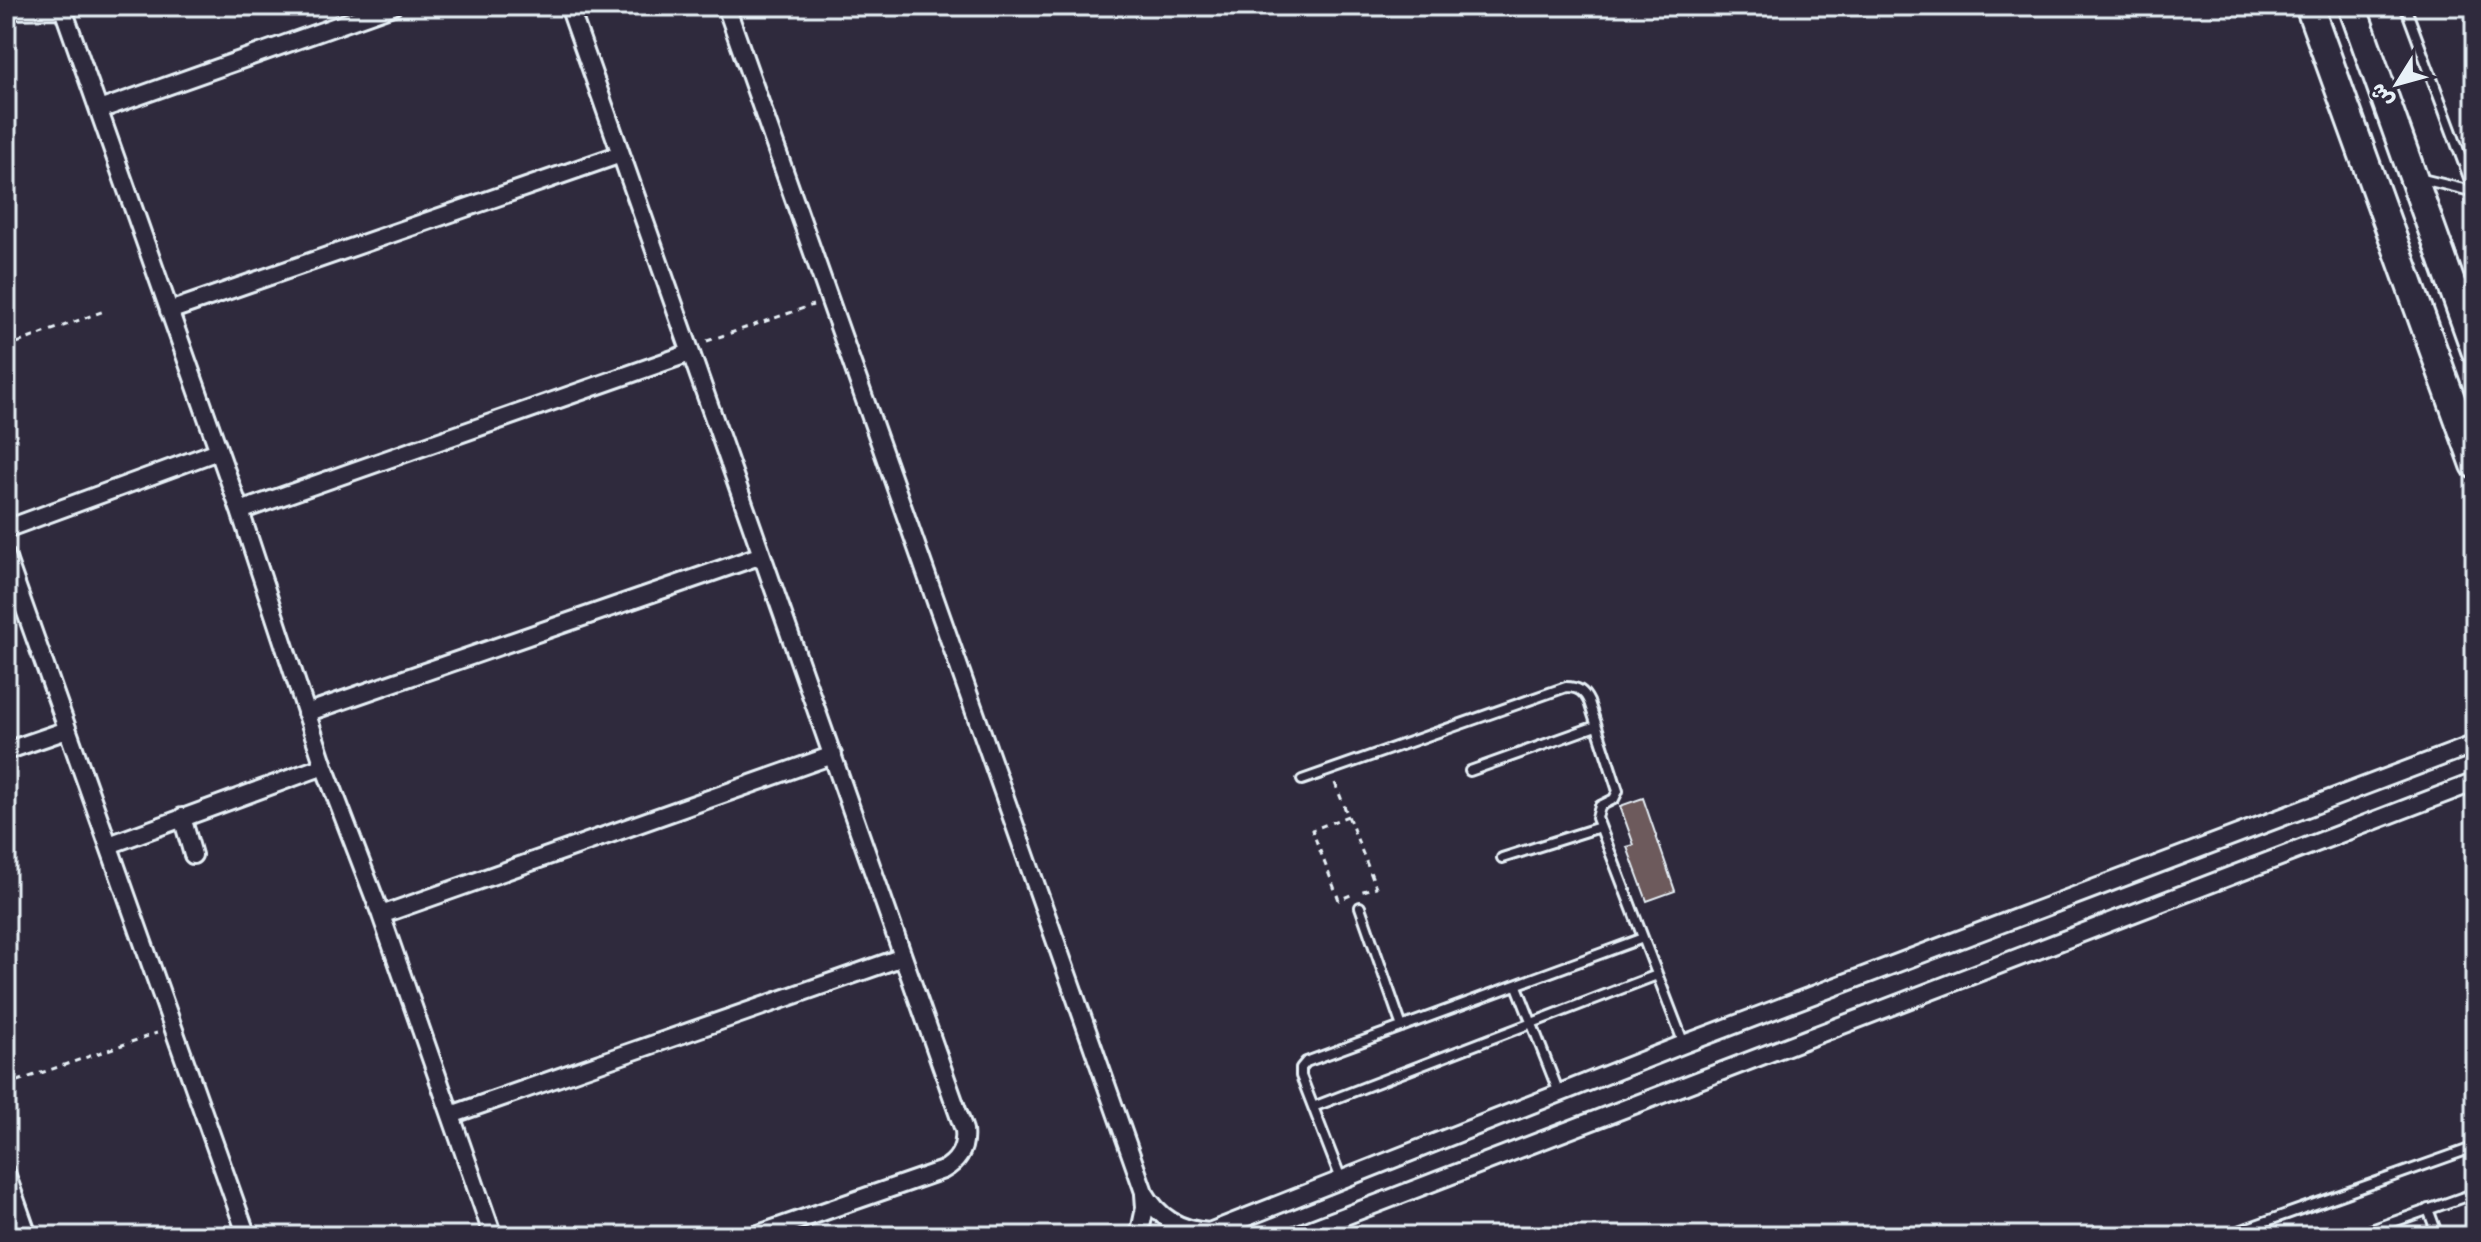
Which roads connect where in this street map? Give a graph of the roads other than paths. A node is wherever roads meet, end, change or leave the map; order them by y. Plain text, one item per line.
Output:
1 (393, 6) edge
2 (569, 6) edge
3 (726, 6) edge
4 (2309, 6) edge
5 (2352, 6) edge
6 (2405, 6) edge
7 (62, 8) edge
8 (6, 10) edge
9 (99, 110) junction
10 (621, 154) junction
11 (2414, 177) junction
12 (2475, 193) edge
13 (2475, 272) edge
14 (2457, 299) junction
15 (169, 311) junction
16 (2475, 350) edge
17 (689, 351) junction
18 (218, 451) junction
19 (2475, 465) edge
20 (240, 511) junction
21 (6, 529) edge
22 (762, 555) junction
23 (6, 556) edge
24 (306, 713) junction
25 (1596, 726) junction
26 (67, 730) junction
27 (2475, 744) edge
28 (6, 751) edge
29 (833, 755) junction
30 (324, 766) junction
31 (1470, 771) dead end
32 (1302, 780) dead end
33 (2475, 782) edge
34 (182, 817) junction
35 (1600, 827) junction
36 (109, 845) junction
37 (193, 855) dead end
38 (1502, 858) dead end
39 (1360, 907) dead end
40 (381, 915) junction
41 (1643, 938) junction
42 (903, 957) junction
43 (1657, 975) junction
44 (1517, 986) junction
45 (1532, 1024) junction
46 (1402, 1027) junction
47 (1684, 1044) junction
48 (1559, 1093) junction
49 (1313, 1107) junction
50 (451, 1115) junction
51 (2475, 1147) edge
52 (6, 1173) edge
53 (1341, 1179) junction
54 (1144, 1192) junction
55 (2475, 1193) edge
56 (2428, 1209) junction
57 (1204, 1234) edge
58 (28, 1236) edge
59 (247, 1236) edge
60 (493, 1236) edge
61 (753, 1236) edge
62 (1139, 1236) edge
63 (1293, 1236) edge
64 (2225, 1236) edge
65 (2354, 1236) edge
66 (2438, 1236) edge

1 - 9 street
2 - 10 street
3 - 54 street
4 - 19 main road
5 - 11 main road
6 - 12 lane
7 - 8 street
7 - 9 street
9 - 15 street
10 - 15 street
10 - 17 street
11 - 12 lane
11 - 14 main road
13 - 14 lane
14 - 16 main road
15 - 18 street
17 - 20 street
17 - 22 street
18 - 20 street
18 - 21 street
20 - 24 street
22 - 24 street
22 - 29 street
23 - 26 street
24 - 30 street
25 - 31 lane
25 - 32 lane
25 - 35 lane
26 - 28 street
26 - 36 street
27 - 47 street
29 - 40 street
29 - 42 street
30 - 34 street
30 - 40 street
33 - 63 street
34 - 36 street
34 - 37 street
35 - 38 lane
35 - 41 lane
36 - 59 street
39 - 46 lane
40 - 50 street
41 - 43 lane
41 - 44 lane
42 - 50 street
42 - 61 street
43 - 45 lane
43 - 47 lane
44 - 45 lane
44 - 46 lane
45 - 48 lane
45 - 49 lane
46 - 49 lane
47 - 48 street
48 - 53 street
49 - 53 lane
50 - 60 street
51 - 64 lane
52 - 58 street
53 - 57 street
54 - 57 street
54 - 62 street
55 - 56 lane
56 - 65 lane
56 - 66 lane

